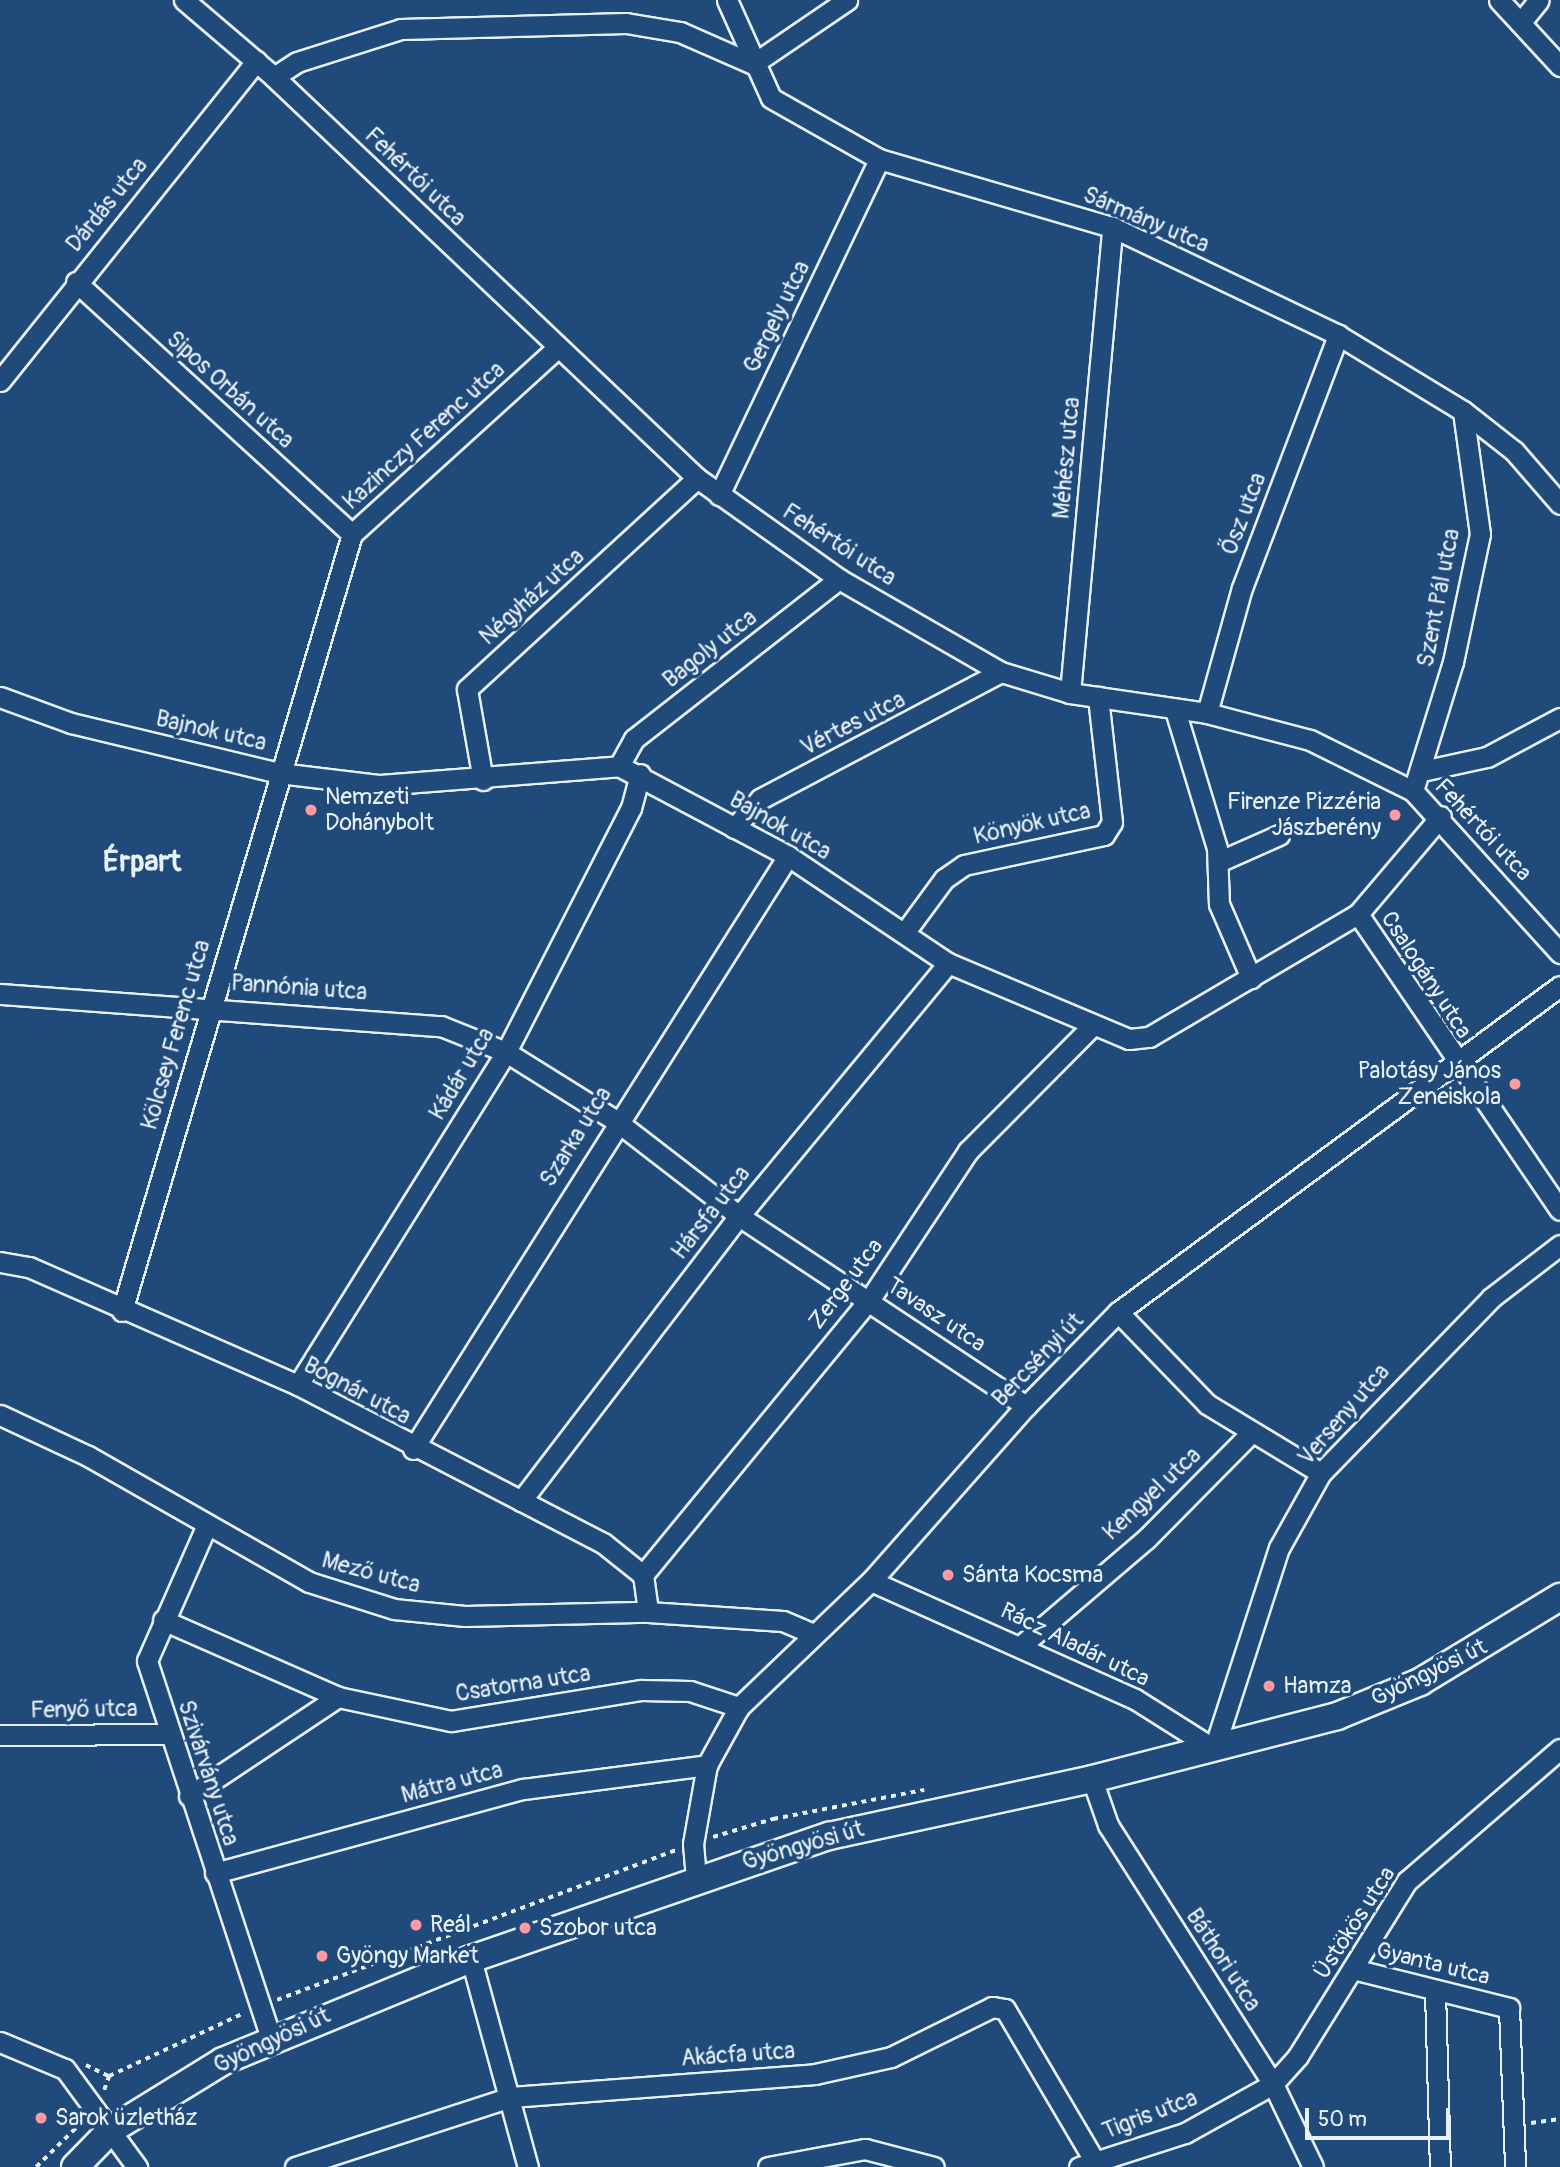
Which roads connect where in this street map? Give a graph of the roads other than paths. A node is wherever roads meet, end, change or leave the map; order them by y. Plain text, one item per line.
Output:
1 (184, 0) edge
2 (727, 0) edge
3 (846, 0) edge
4 (1499, 0) edge
5 (1539, 0) edge
6 (1521, 22) junction
7 (256, 61) junction
8 (753, 64) junction
9 (1560, 66) edge
10 (274, 77) junction
11 (879, 159) junction
12 (1112, 227) junction
13 (76, 282) junction
14 (1338, 335) junction
15 (558, 347) junction
16 (0, 381) edge
17 (1463, 411) junction
18 (698, 478) junction
19 (719, 495) junction
20 (1560, 504) edge
21 (352, 534) junction
22 (839, 579) junction
23 (1002, 672) junction
24 (1070, 693) junction
25 (0, 697) edge
26 (1098, 697) junction
27 (1175, 710) junction
28 (1207, 713) junction
29 (1560, 718) edge
30 (619, 766) junction
31 (1422, 771) junction
32 (279, 773) junction
33 (640, 774) junction
34 (484, 780) junction
35 (1413, 791) junction
36 (1441, 816) junction
37 (734, 828) junction
38 (1279, 835) dead end
39 (788, 856) junction
40 (1218, 862) junction
41 (1358, 914) junction
42 (905, 932) junction
43 (1560, 953) edge
44 (948, 963) junction
45 (1251, 978) junction
46 (1560, 986) edge
47 (0, 994) edge
48 (209, 1007) junction
49 (1092, 1026) junction
50 (506, 1052) junction
51 (1453, 1062) junction
52 (615, 1120) junction
53 (1560, 1210) edge
54 (739, 1216) junction
55 (1560, 1245) edge
56 (0, 1262) edge
57 (870, 1299) junction
58 (122, 1311) junction
59 (1118, 1312) junction
60 (298, 1385) junction
61 (1026, 1406) junction
62 (0, 1415) edge
63 (1251, 1433) junction
64 (413, 1449) junction
65 (1321, 1473) junction
66 (521, 1501) junction
67 (206, 1527) junction
68 (643, 1575) junction
69 (871, 1581) junction
70 (1560, 1597) edge
71 (648, 1612) junction
72 (163, 1619) junction
73 (811, 1633) junction
74 (1023, 1644) junction
75 (338, 1697) junction
76 (738, 1707) junction
77 (169, 1734) junction
78 (0, 1735) edge
79 (1214, 1749) junction
80 (1560, 1749) edge
81 (707, 1765) junction
82 (1092, 1779) junction
83 (190, 1796) junction
84 (215, 1873) junction
85 (696, 1878) junction
86 (471, 1959) junction
87 (1353, 1969) junction
88 (1435, 1991) junction
89 (271, 2038) junction
90 (0, 2042) edge
91 (1273, 2084) junction
92 (511, 2097) junction
93 (111, 2130) junction
94 (1087, 2165) edge
95 (75, 2167) edge
96 (136, 2167) edge
97 (295, 2167) edge
98 (528, 2167) edge
99 (768, 2167) edge
100 (934, 2167) edge
101 (1313, 2167) edge
102 (1440, 2167) edge
103 (1515, 2167) edge

1 - 7 street, Fehértói utca
2 - 8 street, Sármány utca
3 - 8 street
4 - 6 street
5 - 6 street
6 - 9 street
7 - 10 street, Fehértói utca
7 - 13 street, Dárdás utca
8 - 10 street
8 - 11 street, Sármány utca
10 - 15 street, Fehértói utca
11 - 12 street, Sármány utca
11 - 19 street, Gergely utca
12 - 14 street, Sármány utca
12 - 24 street, Méhész utca
13 - 16 street, Dárdás utca
13 - 21 street, Sipos Orbán utca
14 - 17 street, Sármány utca
14 - 28 street, Ősz utca
15 - 18 street, Fehértói utca
15 - 21 street, Kazinczy Ferenc utca
17 - 20 street, Sármány utca
17 - 31 street, Szent Pál utca
18 - 19 street, Fehértói utca
18 - 34 street, Négyház utca
19 - 22 street, Fehértói utca
21 - 32 street, Kazinczy Ferenc utca
22 - 23 street, Fehértói utca
22 - 30 street, Bagoly utca
23 - 24 street, Fehértói utca
23 - 37 street, Vértes utca
24 - 26 street, Fehértói utca
25 - 32 street, Bajnok utca
26 - 27 street, Fehértói utca
26 - 42 street, Könyök utca
27 - 28 street, Fehértói utca
27 - 40 street
28 - 35 street, Fehértói utca
29 - 31 street
30 - 33 street, Bajnok utca
30 - 34 street, Bajnok utca
31 - 35 street, Szent Pál utca
32 - 34 street, Bajnok utca
32 - 48 street, Kölcsey Ferenc utca
33 - 37 street, Bajnok utca
33 - 50 street, Kádár utca
35 - 36 street, Fehértói utca
36 - 41 street, Bajnok utca
36 - 43 street, Fehértói utca
37 - 39 street, Bajnok utca
38 - 40 street
39 - 42 street, Bajnok utca
39 - 52 street, Szarka utca
40 - 45 street
41 - 45 street, Bajnok utca
41 - 51 street, Csalogány utca
42 - 44 street, Bajnok utca
44 - 49 street, Bajnok utca
44 - 54 street, Hársfa utca
45 - 49 street, Bajnok utca
46 - 51 street, Bercsényi út
47 - 48 street, Pannónia utca
48 - 50 street, Pannónia utca
48 - 58 street, Kölcsey Ferenc utca
49 - 57 street, Zerge utca
50 - 52 street, Tavasz utca
50 - 60 street, Kádár utca
51 - 53 street, Csalogány utca
51 - 59 street, Bercsényi út
52 - 54 street, Tavasz utca
52 - 64 street, Szarka utca
54 - 57 street, Tavasz utca
54 - 66 street, Hársfa utca
55 - 65 street, Verseny utca
56 - 58 street, Bognár utca
57 - 61 street, Tavasz utca
57 - 68 street, Zerge utca
58 - 60 street, Bognár utca
59 - 61 street, Bercsényi út
59 - 63 street
60 - 64 street, Bognár utca
61 - 69 street, Bercsényi út
62 - 67 street, Mező utca
63 - 65 street
63 - 74 street, Kengyel utca
64 - 66 street, Bognár utca
65 - 79 street, Verseny utca
66 - 68 street, Bognár utca
67 - 71 street, Mező utca
67 - 72 street, Szivárvány utca
68 - 71 street
69 - 73 street, Bercsényi út
69 - 74 street, Rácz Aladár utca
70 - 79 street, Gyöngyösi út
71 - 73 street, Mező utca
72 - 75 street, Csatorna utca
72 - 77 street, Szivárvány utca
73 - 76 street, Bercsényi út
74 - 79 street, Rácz Aladár utca
75 - 76 street, Csatorna utca
75 - 83 street
76 - 81 street, Bercsényi út
77 - 78 street, Fenyő utca
77 - 83 street, Szivárvány utca
79 - 82 street, Gyöngyösi út
80 - 87 street, Üstökös utca
81 - 84 street, Mátra utca
81 - 85 street, Bercsényi út
82 - 85 street, Gyöngyösi út
82 - 91 street, Báthori utca
83 - 84 street, Szivárvány utca
84 - 89 street, Szivárvány utca
85 - 86 street, Gyöngyösi út
86 - 89 street, Gyöngyösi út
86 - 92 street
87 - 88 street, Gyanta utca
87 - 91 street, Üstökös utca
88 - 102 street
88 - 103 street, Gyanta utca
89 - 93 street, Gyöngyösi út
90 - 93 street
91 - 94 street, Tigris utca
91 - 101 street, Báthori utca
92 - 94 street, Akácfa utca
92 - 97 street, Akácfa utca
92 - 98 street
93 - 95 street, Gyöngyösi út
93 - 96 street
99 - 100 street

